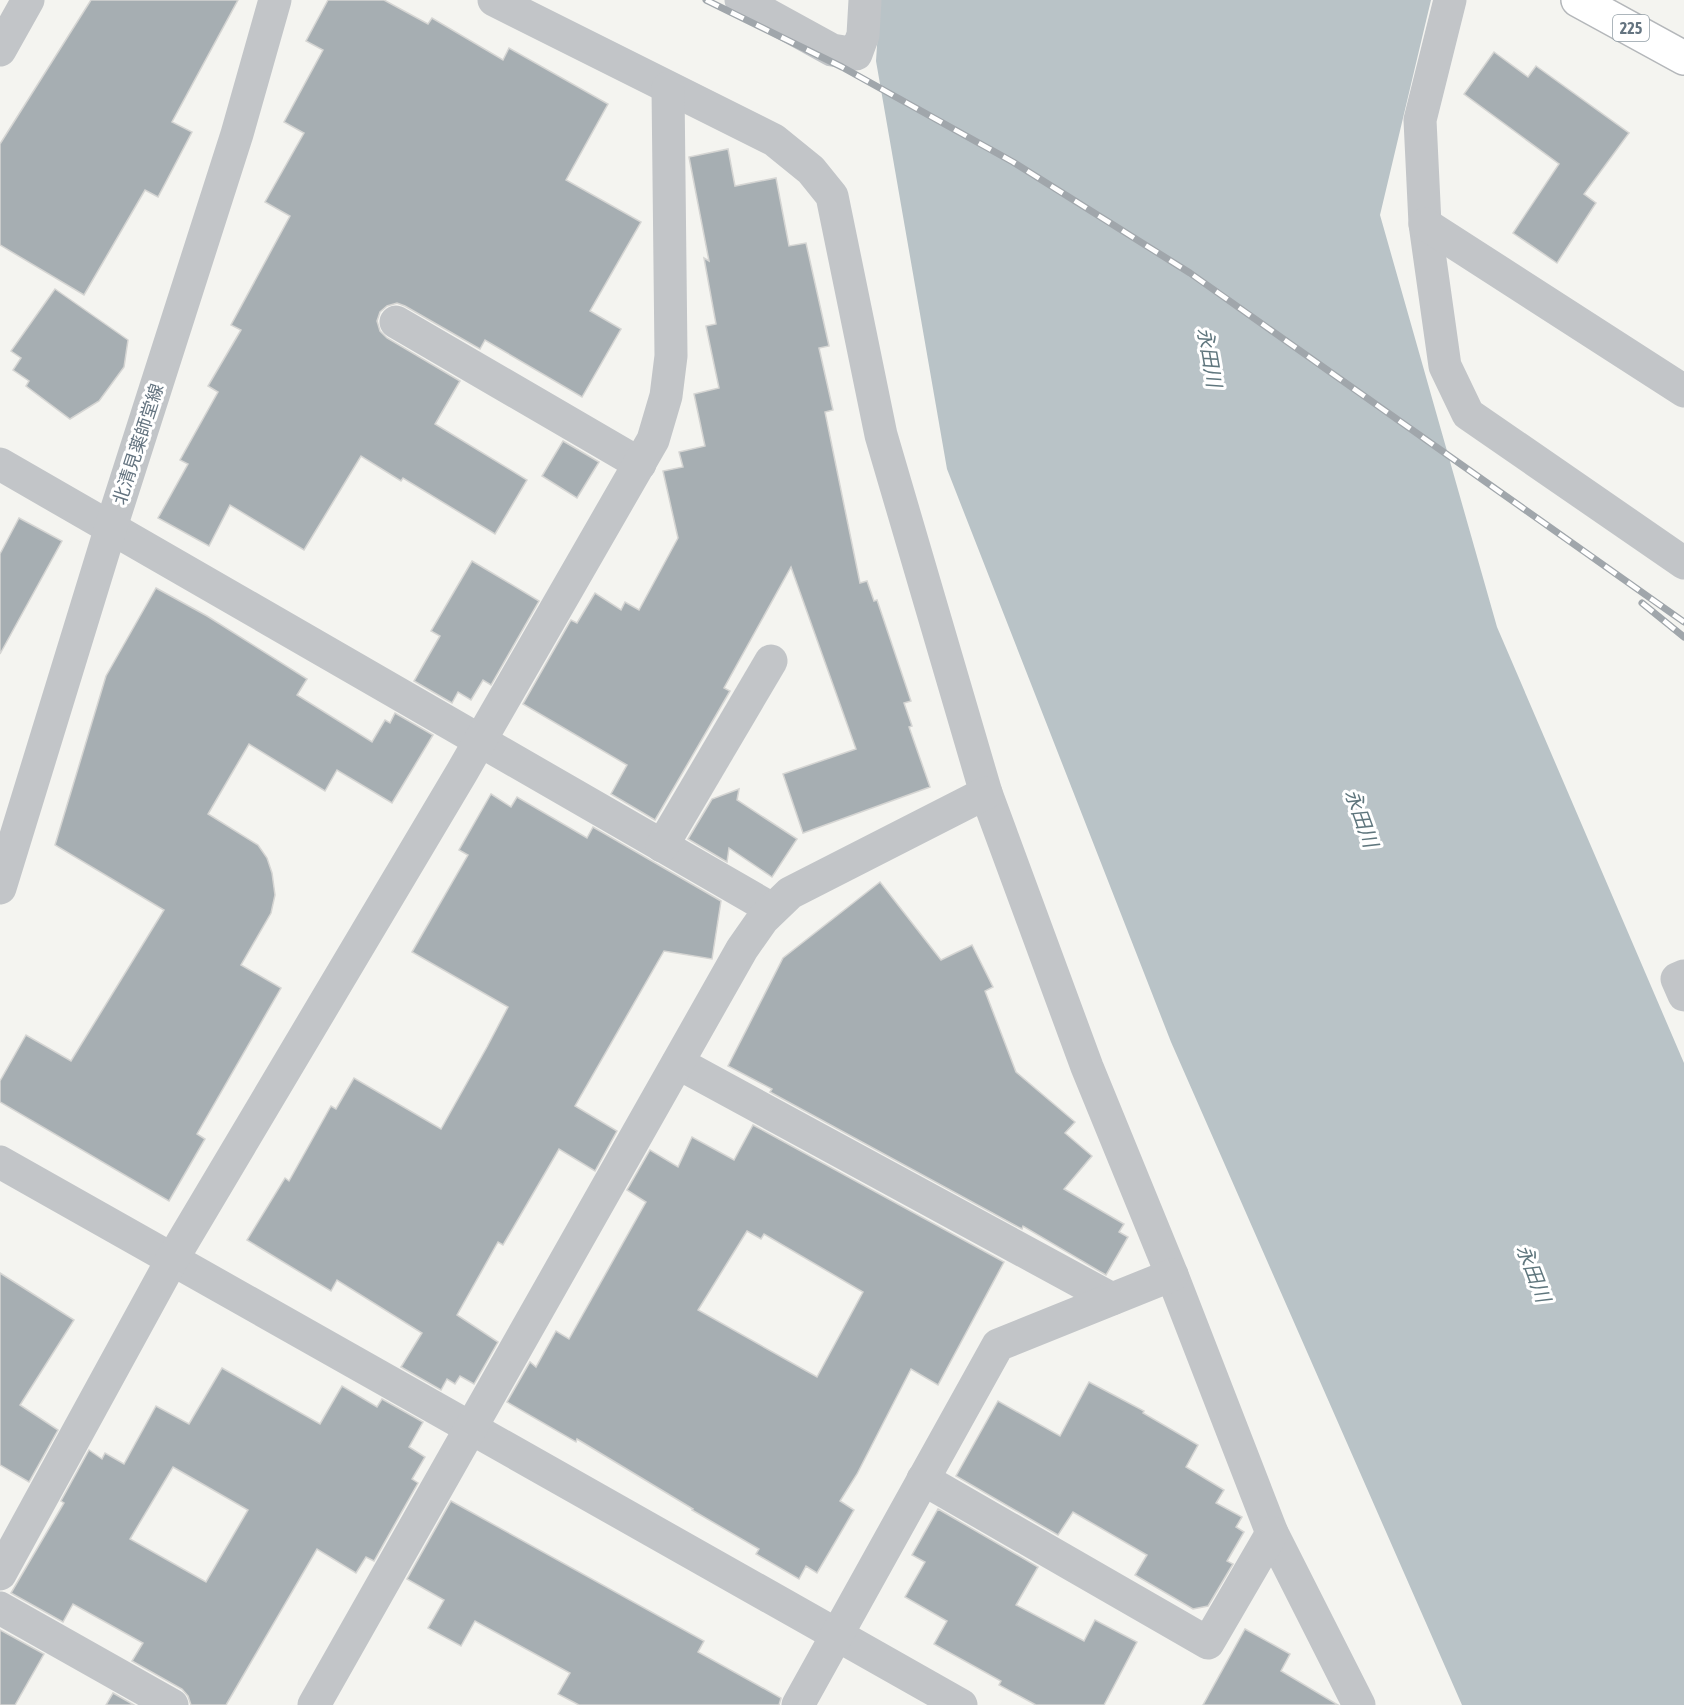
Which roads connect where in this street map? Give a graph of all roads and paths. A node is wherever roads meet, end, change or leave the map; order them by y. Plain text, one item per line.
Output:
1 (28, 0) edge
2 (275, 0) edge
3 (494, 0) edge
4 (741, 0) edge
5 (865, 0) edge
6 (1450, 0) edge
7 (1578, 0) edge
8 (0, 50) edge
9 (1684, 57) edge
10 (669, 88) junction
11 (1425, 224) junction
12 (396, 322) dead end
13 (1684, 391) edge
14 (0, 464) edge
15 (640, 464) junction
16 (111, 527) junction
17 (1684, 563) edge
18 (771, 661) dead end
19 (480, 740) junction
20 (986, 793) junction
21 (662, 846) junction
22 (0, 888) edge
23 (772, 909) junction
24 (1684, 976) edge
25 (1684, 995) edge
26 (678, 1063) junction
27 (0, 1162) edge
28 (173, 1258) junction
29 (1172, 1275) junction
30 (1112, 1299) junction
31 (471, 1428) junction
32 (923, 1479) junction
33 (1272, 1533) junction
34 (0, 1574) edge
35 (0, 1608) edge
36 (836, 1635) junction
37 (172, 1705) edge
38 (315, 1705) edge
39 (798, 1705) edge
40 (961, 1705) edge
41 (1359, 1705) edge

1 - 8 street
2 - 16 street, 北清見薬師堂線
3 - 10 street
4 - 5 street
6 - 11 street
7 - 9 highway, 225
10 - 15 street
10 - 20 street
11 - 13 street
11 - 17 street
12 - 15 street
14 - 16 street
15 - 19 street
16 - 19 street
16 - 22 street, 北清見薬師堂線
18 - 21 street
19 - 21 street
19 - 28 street
20 - 23 street
20 - 29 street
21 - 23 street
23 - 26 street
24 - 25 street
26 - 30 street
26 - 31 street
27 - 28 street
28 - 31 street
28 - 34 street
29 - 30 street
29 - 33 street
30 - 32 street
31 - 36 street
31 - 38 street
32 - 33 street
32 - 36 street
33 - 41 street
35 - 37 street
36 - 39 street
36 - 40 street

